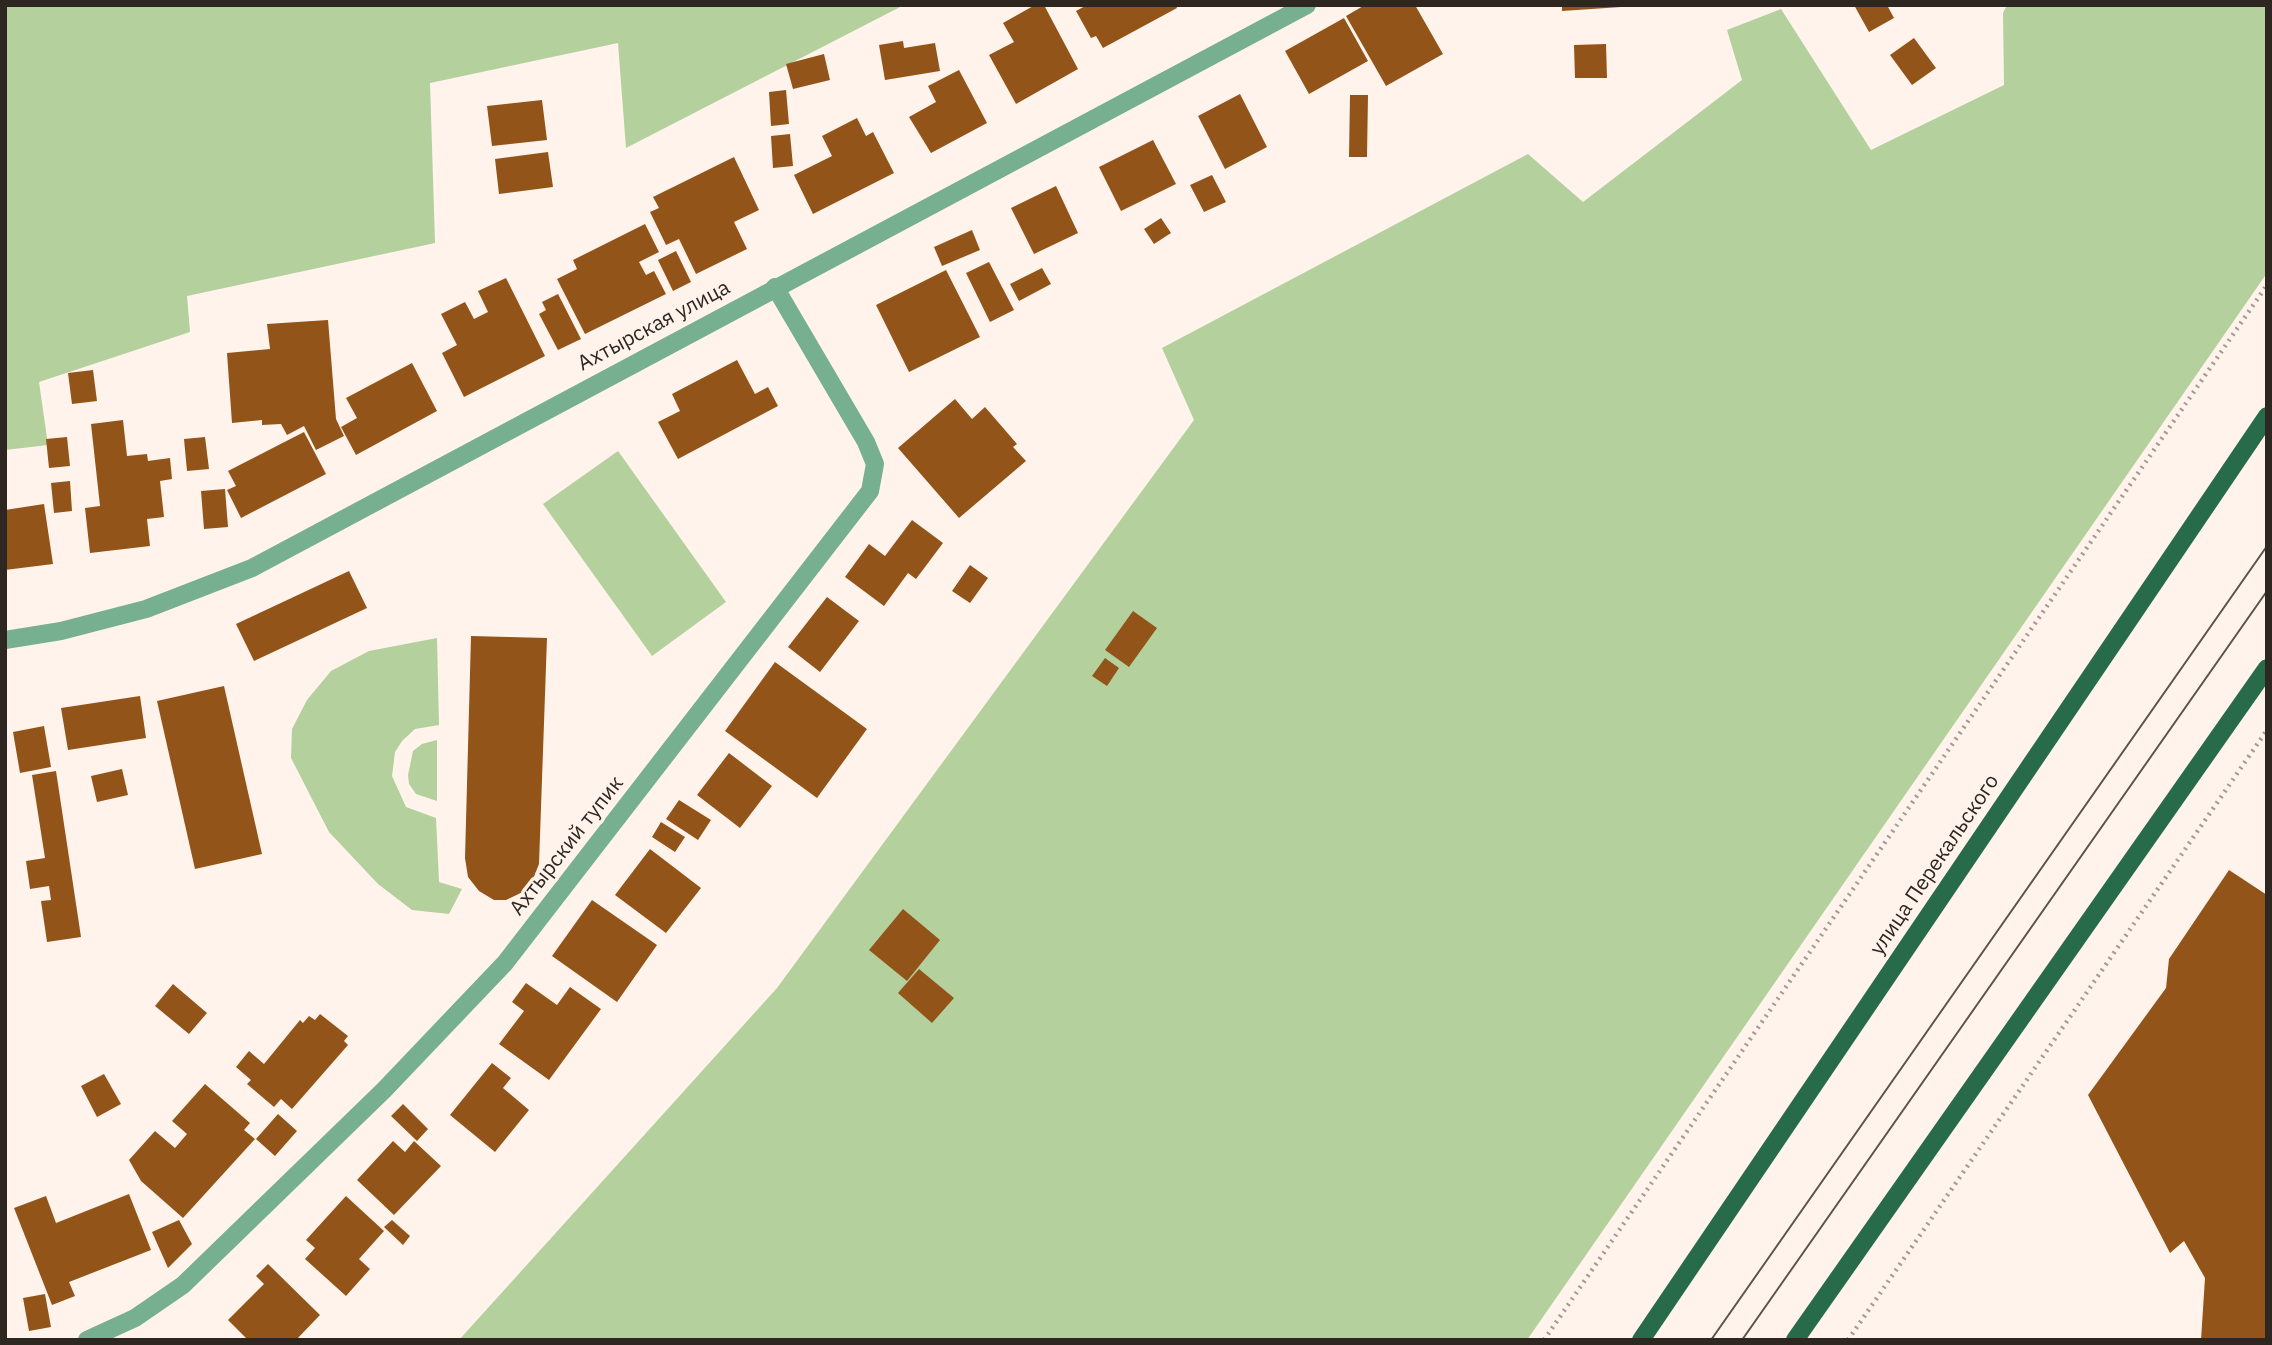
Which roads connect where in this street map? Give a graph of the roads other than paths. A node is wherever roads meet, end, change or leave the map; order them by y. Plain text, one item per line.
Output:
1 (1307, 5) edge
2 (775, 288) junction
3 (2267, 416) edge
4 (5, 640) edge
5 (2267, 668) edge
6 (86, 1340) edge
7 (1641, 1340) edge
8 (1795, 1340) edge

1 - 2 street, Ахтырская улица
2 - 4 street, Ахтырская улица
2 - 6 street, Ахтырский тупик
3 - 7 main road, улица Перекальского
5 - 8 main road

